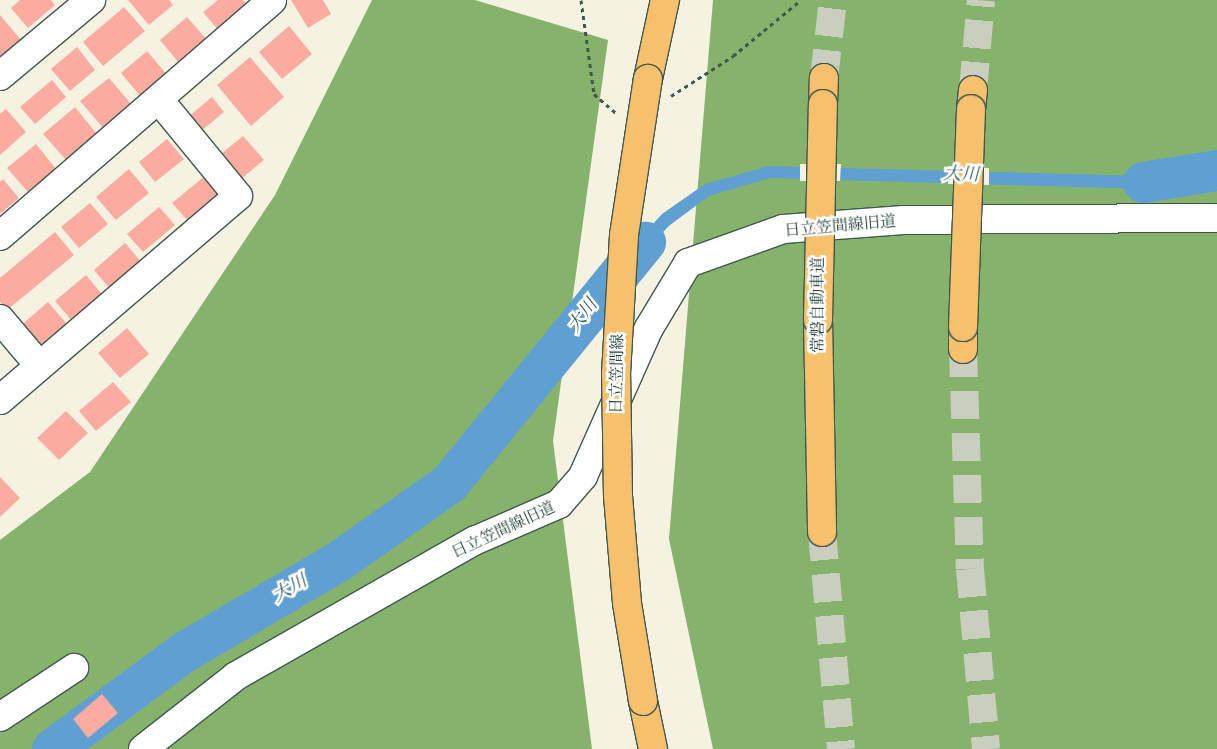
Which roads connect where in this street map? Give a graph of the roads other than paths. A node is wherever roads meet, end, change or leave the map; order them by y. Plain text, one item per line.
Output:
1 (91, 0) edge
2 (272, 0) edge
3 (665, 0) edge
4 (0, 76) edge
5 (823, 91) tunnel mouth
6 (972, 100) tunnel mouth
7 (160, 101) junction
8 (1217, 218) edge
9 (0, 236) edge
10 (0, 319) edge
11 (963, 338) tunnel mouth
12 (40, 365) junction
13 (0, 400) edge
14 (822, 532) tunnel mouth
15 (74, 668) dead end
16 (0, 717) edge
17 (143, 749) edge
18 (653, 749) edge

1 - 4 street
2 - 7 street
3 - 18 main road, 日立笠間線, bridge
5 - 14 main road, 常磐自動車道, bridge
6 - 11 main road, bridge
7 - 9 street
7 - 12 street
8 - 17 street, 日立笠間線旧道
10 - 12 street
12 - 13 street
15 - 16 street

